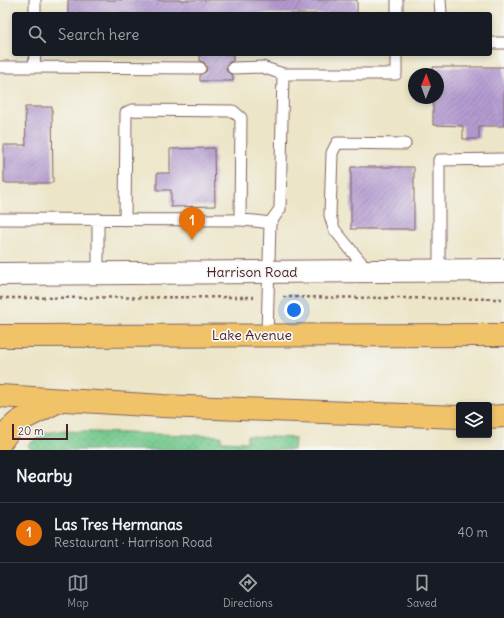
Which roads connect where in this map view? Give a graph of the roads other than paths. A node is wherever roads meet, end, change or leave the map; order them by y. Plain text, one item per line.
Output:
1 (36, 0) edge
2 (397, 0) edge
3 (440, 0) edge
4 (35, 12) edge
5 (397, 12) edge
6 (441, 12) edge
7 (492, 43) edge
8 (504, 43) edge
9 (35, 56) edge
10 (396, 56) edge
11 (0, 67) edge
12 (34, 67) junction
13 (200, 68) dead end
14 (233, 68) dead end
15 (283, 74) junction
16 (405, 144) dead end
17 (504, 159) edge
18 (0, 219) edge
19 (98, 220) junction
20 (125, 220) junction
21 (240, 220) junction
22 (270, 223) junction
23 (504, 270) edge
24 (369, 271) junction
25 (439, 271) junction
26 (269, 272) junction
27 (98, 273) junction
28 (0, 274) edge
29 (267, 335) junction
30 (504, 335) edge
31 (0, 336) edge
32 (0, 396) edge
33 (62, 399) junction
34 (504, 416) edge
35 (456, 417) edge
36 (492, 417) edge
37 (0, 443) edge

1 - 4 lane
2 - 5 lane
3 - 6 lane
7 - 8 lane
9 - 12 lane
10 - 15 lane
11 - 12 lane
12 - 13 lane
14 - 15 lane
15 - 22 lane
16 - 24 lane
17 - 25 lane
18 - 19 lane
19 - 20 lane
19 - 27 lane
20 - 21 lane
20 - 21 lane
21 - 22 lane
22 - 26 lane
23 - 25 street, Harrison Road
24 - 25 street, Harrison Road
24 - 26 street, Harrison Road
26 - 27 street, Harrison Road
26 - 29 lane
27 - 28 street, Harrison Road
29 - 30 main road, Lake Avenue
29 - 31 main road, Lake Avenue
32 - 33 main road
33 - 35 main road
33 - 37 main road
34 - 36 main road

